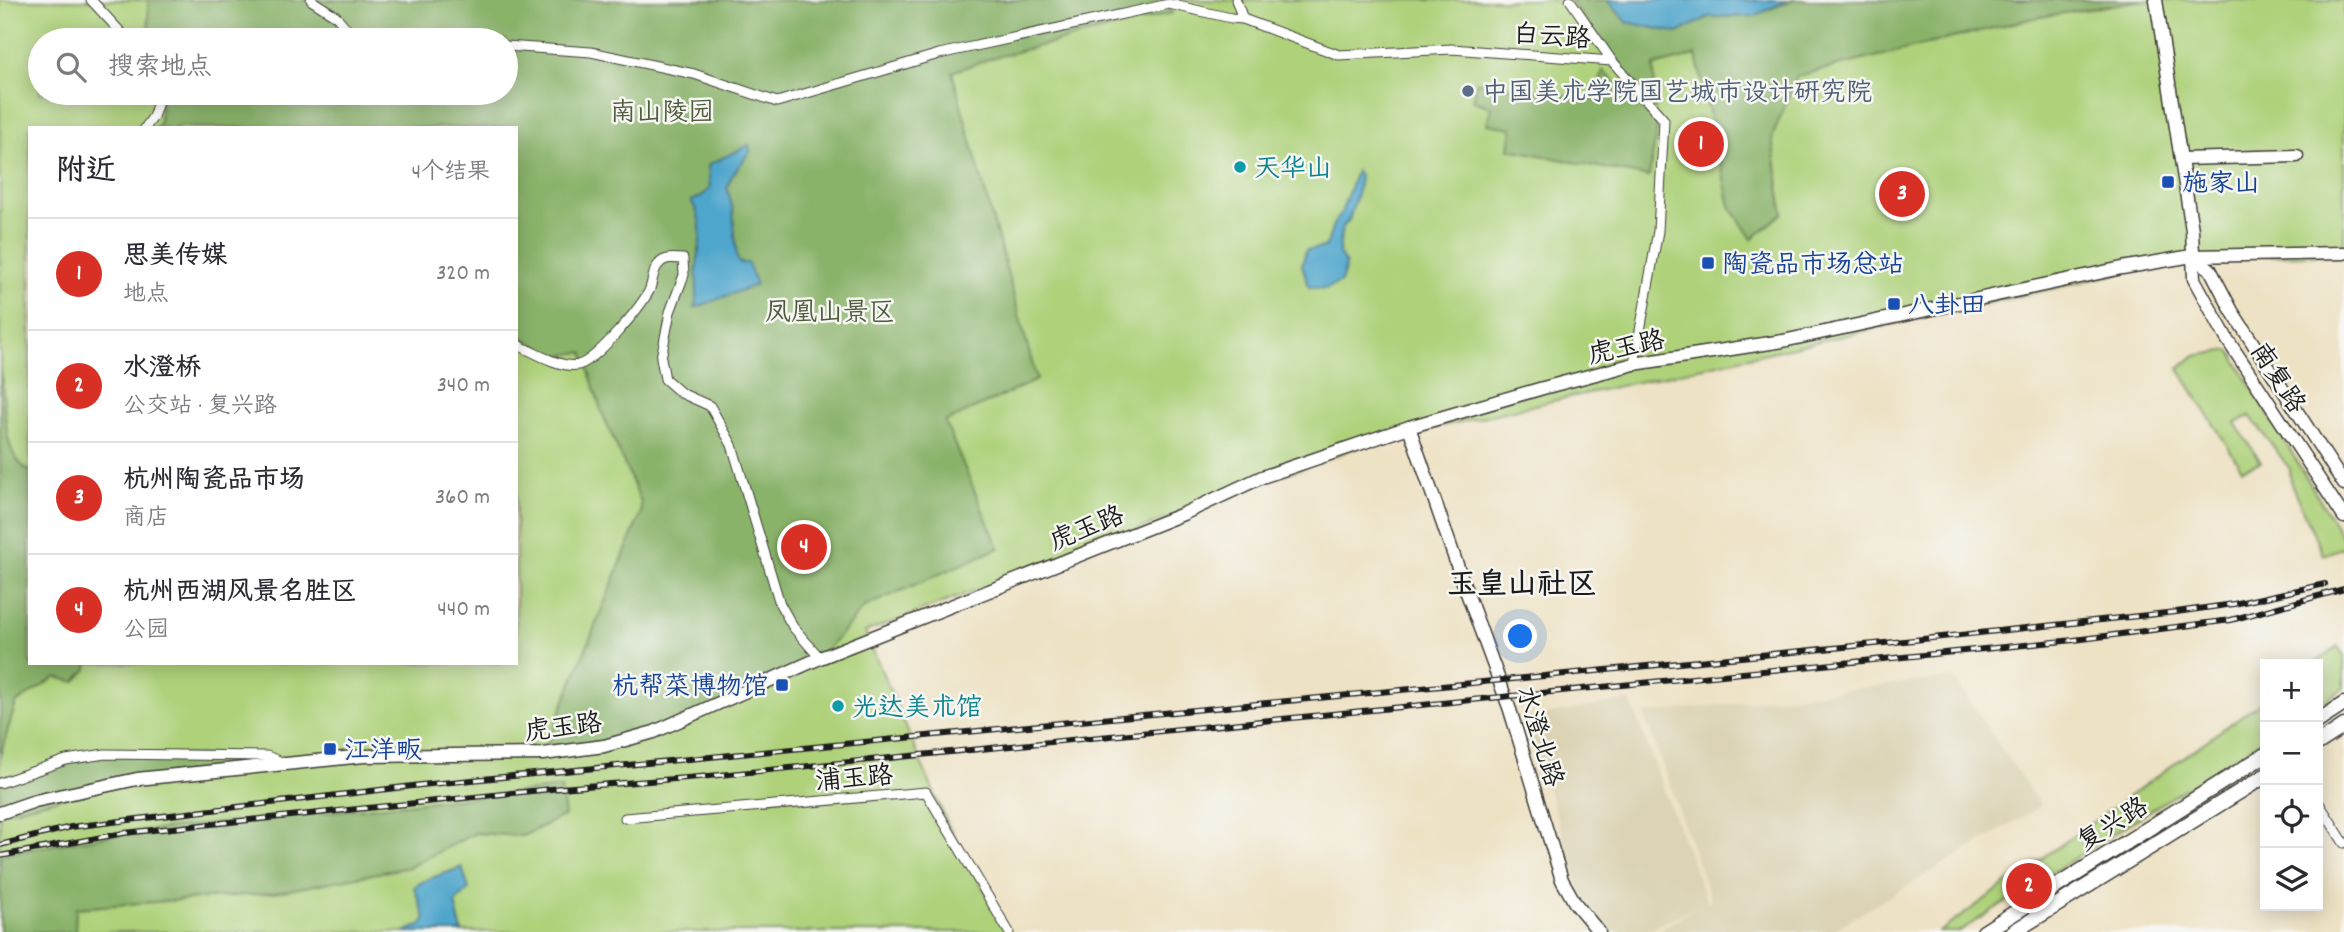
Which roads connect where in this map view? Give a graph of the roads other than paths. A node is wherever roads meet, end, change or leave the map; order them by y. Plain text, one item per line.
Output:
1 (91, 0) edge
2 (311, 0) edge
3 (1236, 0) edge
4 (1570, 0) edge
5 (2156, 0) edge
6 (1244, 19) junction
7 (117, 28) edge
8 (346, 28) edge
9 (518, 48) edge
10 (1612, 61) junction
11 (156, 105) edge
12 (146, 126) edge
13 (2297, 156) dead end
14 (2181, 159) junction
15 (2344, 253) edge
16 (2192, 256) junction
17 (518, 345) edge
18 (1634, 364) junction
19 (1409, 427) junction
20 (2344, 484) edge
21 (2344, 517) edge
22 (820, 658) junction
23 (2344, 704) edge
24 (2323, 718) edge
25 (2344, 726) edge
26 (2323, 740) edge
27 (2260, 758) edge
28 (288, 765) junction
29 (2260, 779) edge
30 (0, 783) edge
31 (2323, 810) edge
32 (0, 813) edge
33 (625, 818) dead end
34 (2344, 843) edge
35 (1009, 932) edge
36 (1598, 932) edge
37 (1984, 932) edge
38 (2014, 932) edge

1 - 7 street
2 - 8 street
3 - 6 street
4 - 10 street
5 - 14 street, 南复路
6 - 9 street, 白云路
6 - 10 street, 白云路
10 - 18 street
11 - 12 street
13 - 14 street
14 - 16 street, 南复路
15 - 16 street, 虎玉路
16 - 18 street, 虎玉路
16 - 20 street, 南复路
16 - 21 street, 南复路
17 - 22 street
18 - 19 street, 虎玉路
19 - 22 street, 虎玉路
19 - 36 street, 水澄北路
22 - 28 street, 虎玉路
23 - 24 main road
25 - 26 main road
27 - 37 main road, 复兴路
28 - 30 street
28 - 32 street, 虎玉路
29 - 38 main road, 复兴路
31 - 34 street
33 - 35 street, 浦玉路

